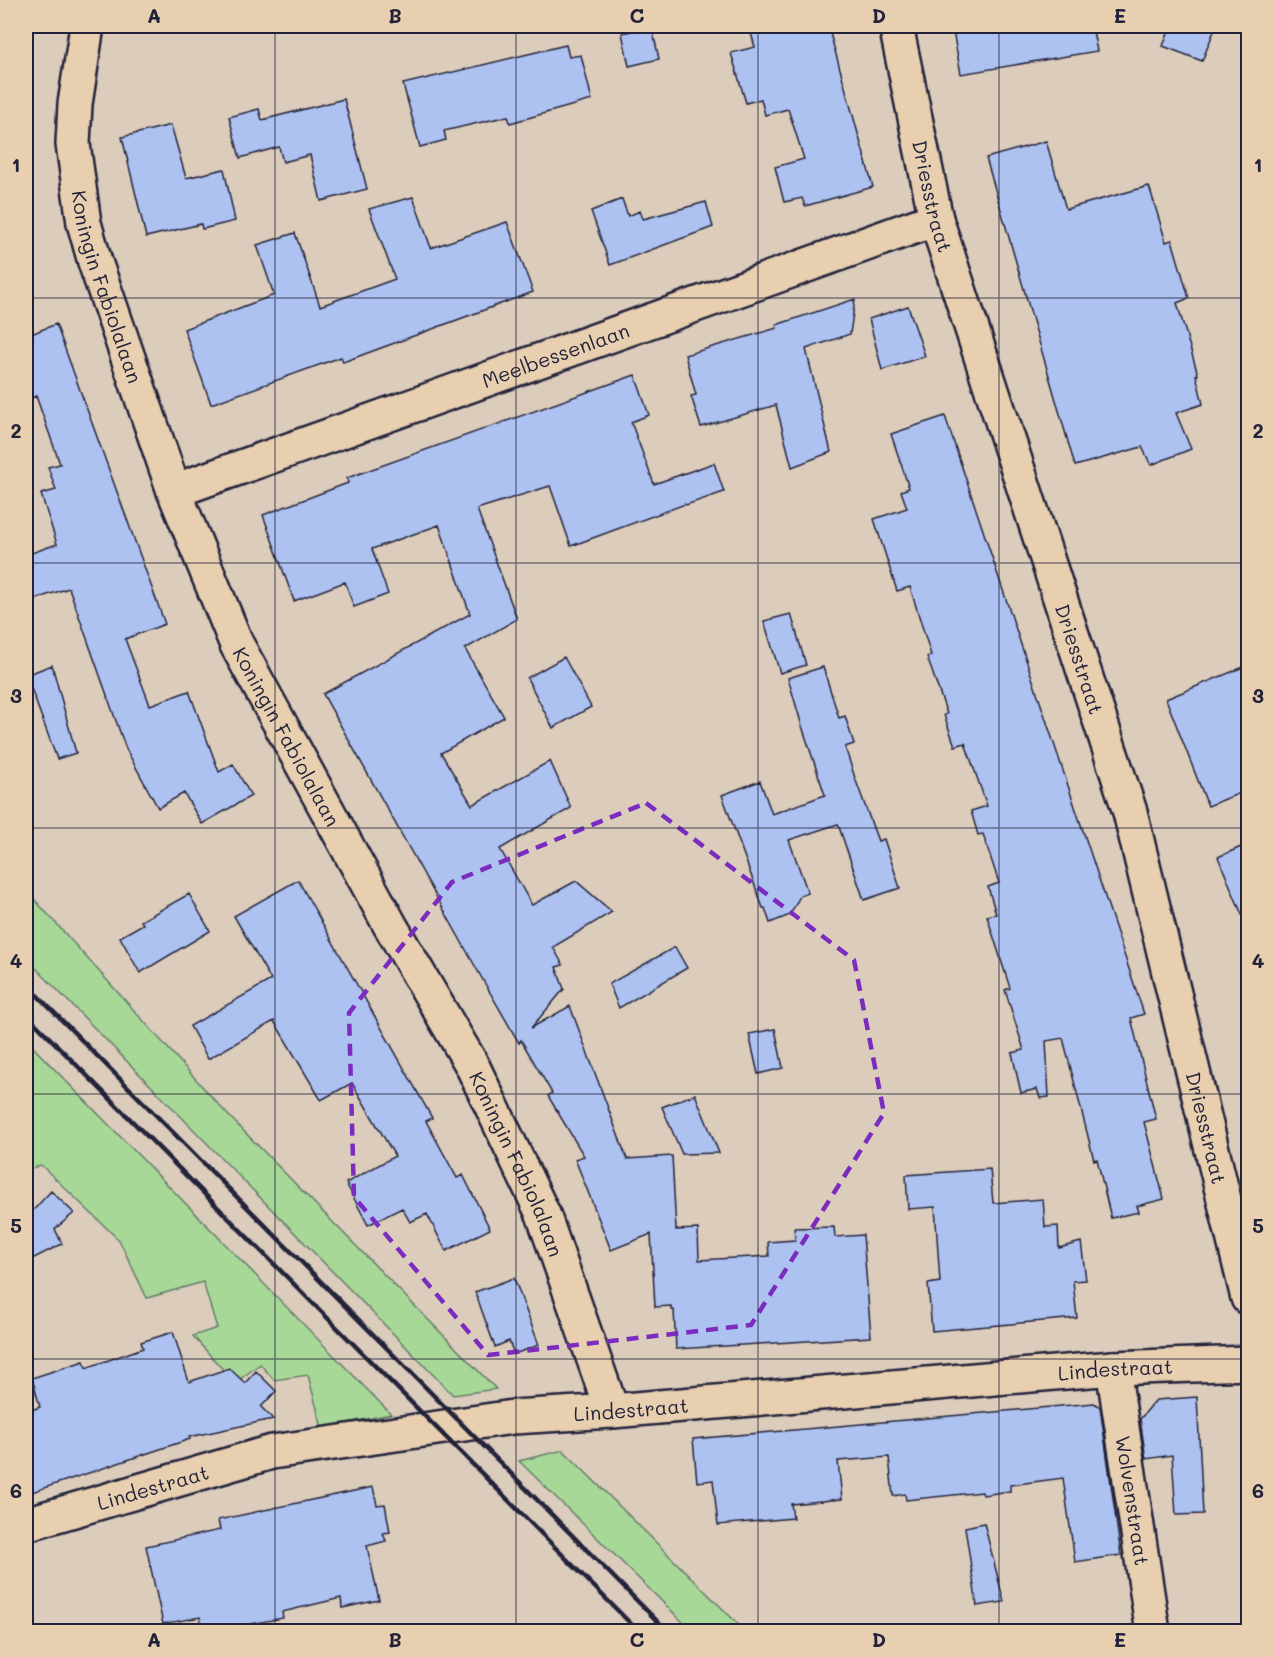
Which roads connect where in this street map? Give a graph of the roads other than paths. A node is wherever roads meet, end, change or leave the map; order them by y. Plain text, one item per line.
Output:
1 (87, 26) edge
2 (896, 26) edge
3 (936, 219) junction
4 (174, 490) junction
5 (1248, 1298) edge
6 (1248, 1363) edge
7 (1113, 1368) junction
8 (612, 1411) junction
9 (26, 1524) edge
10 (1153, 1632) edge

1 - 4 street, Koningin Fabiolalaan
2 - 3 street, Driesstraat
3 - 4 street, Meelbessenlaan
3 - 5 street, Driesstraat
4 - 8 street, Koningin Fabiolalaan
6 - 7 street, Lindestraat
7 - 8 street, Lindestraat
7 - 10 street, Wolvenstraat
8 - 9 street, Lindestraat

